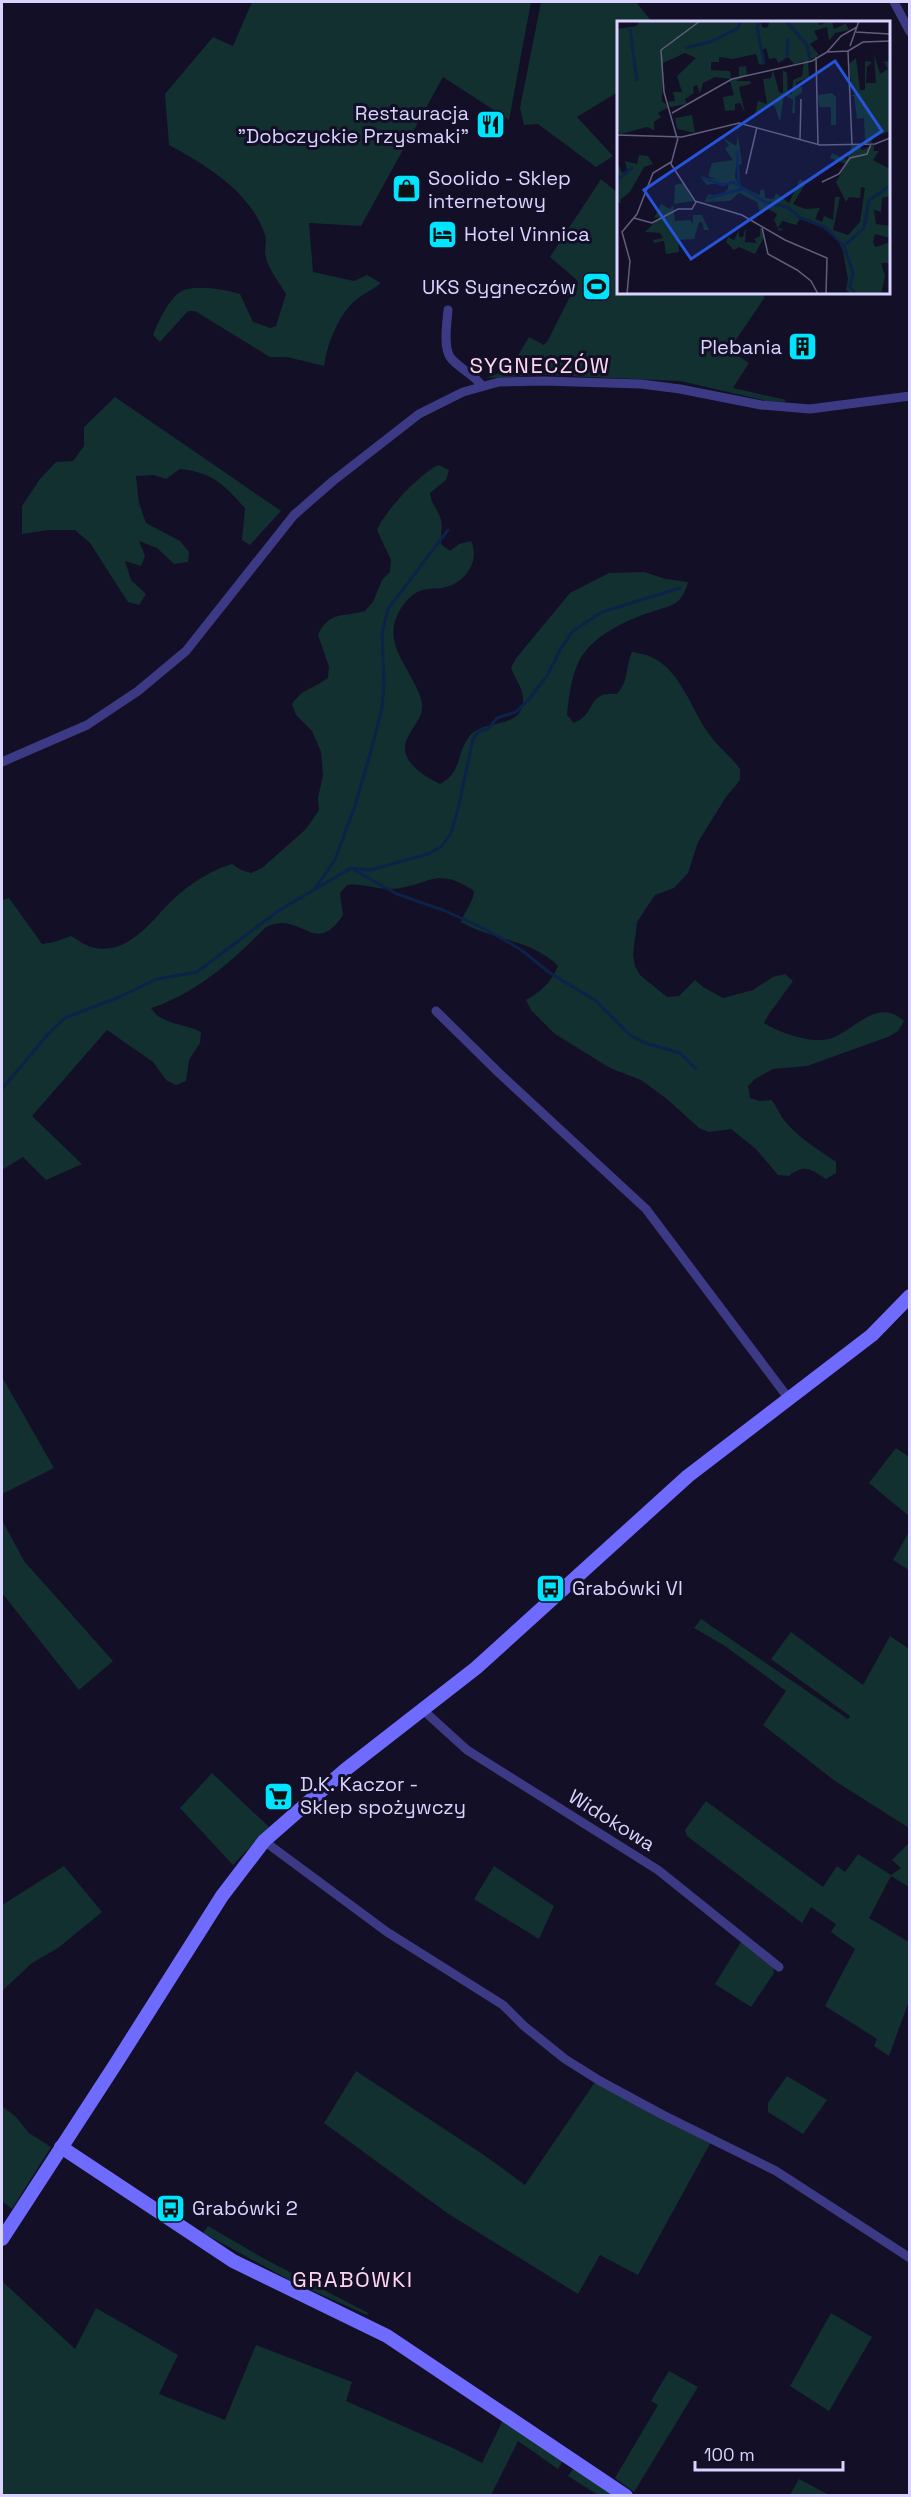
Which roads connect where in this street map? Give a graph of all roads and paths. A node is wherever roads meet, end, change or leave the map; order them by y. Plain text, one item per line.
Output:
1 (894, 2) edge
2 (909, 33) edge
3 (448, 310) dead end
4 (482, 386) junction
5 (909, 396) edge
6 (2, 762) edge
7 (436, 1011) dead end
8 (909, 1296) edge
9 (789, 1399) junction
10 (423, 1710) junction
11 (264, 1841) junction
12 (779, 1966) dead end
13 (61, 2147) junction
14 (2, 2239) edge
15 (909, 2258) edge
16 (626, 2496) edge

1 - 2 street
3 - 4 street
4 - 5 street
4 - 6 street
7 - 9 street
8 - 9 street
9 - 10 street
10 - 11 street
10 - 12 street, Widokowa
11 - 13 street
11 - 15 street
13 - 14 street
13 - 16 street

